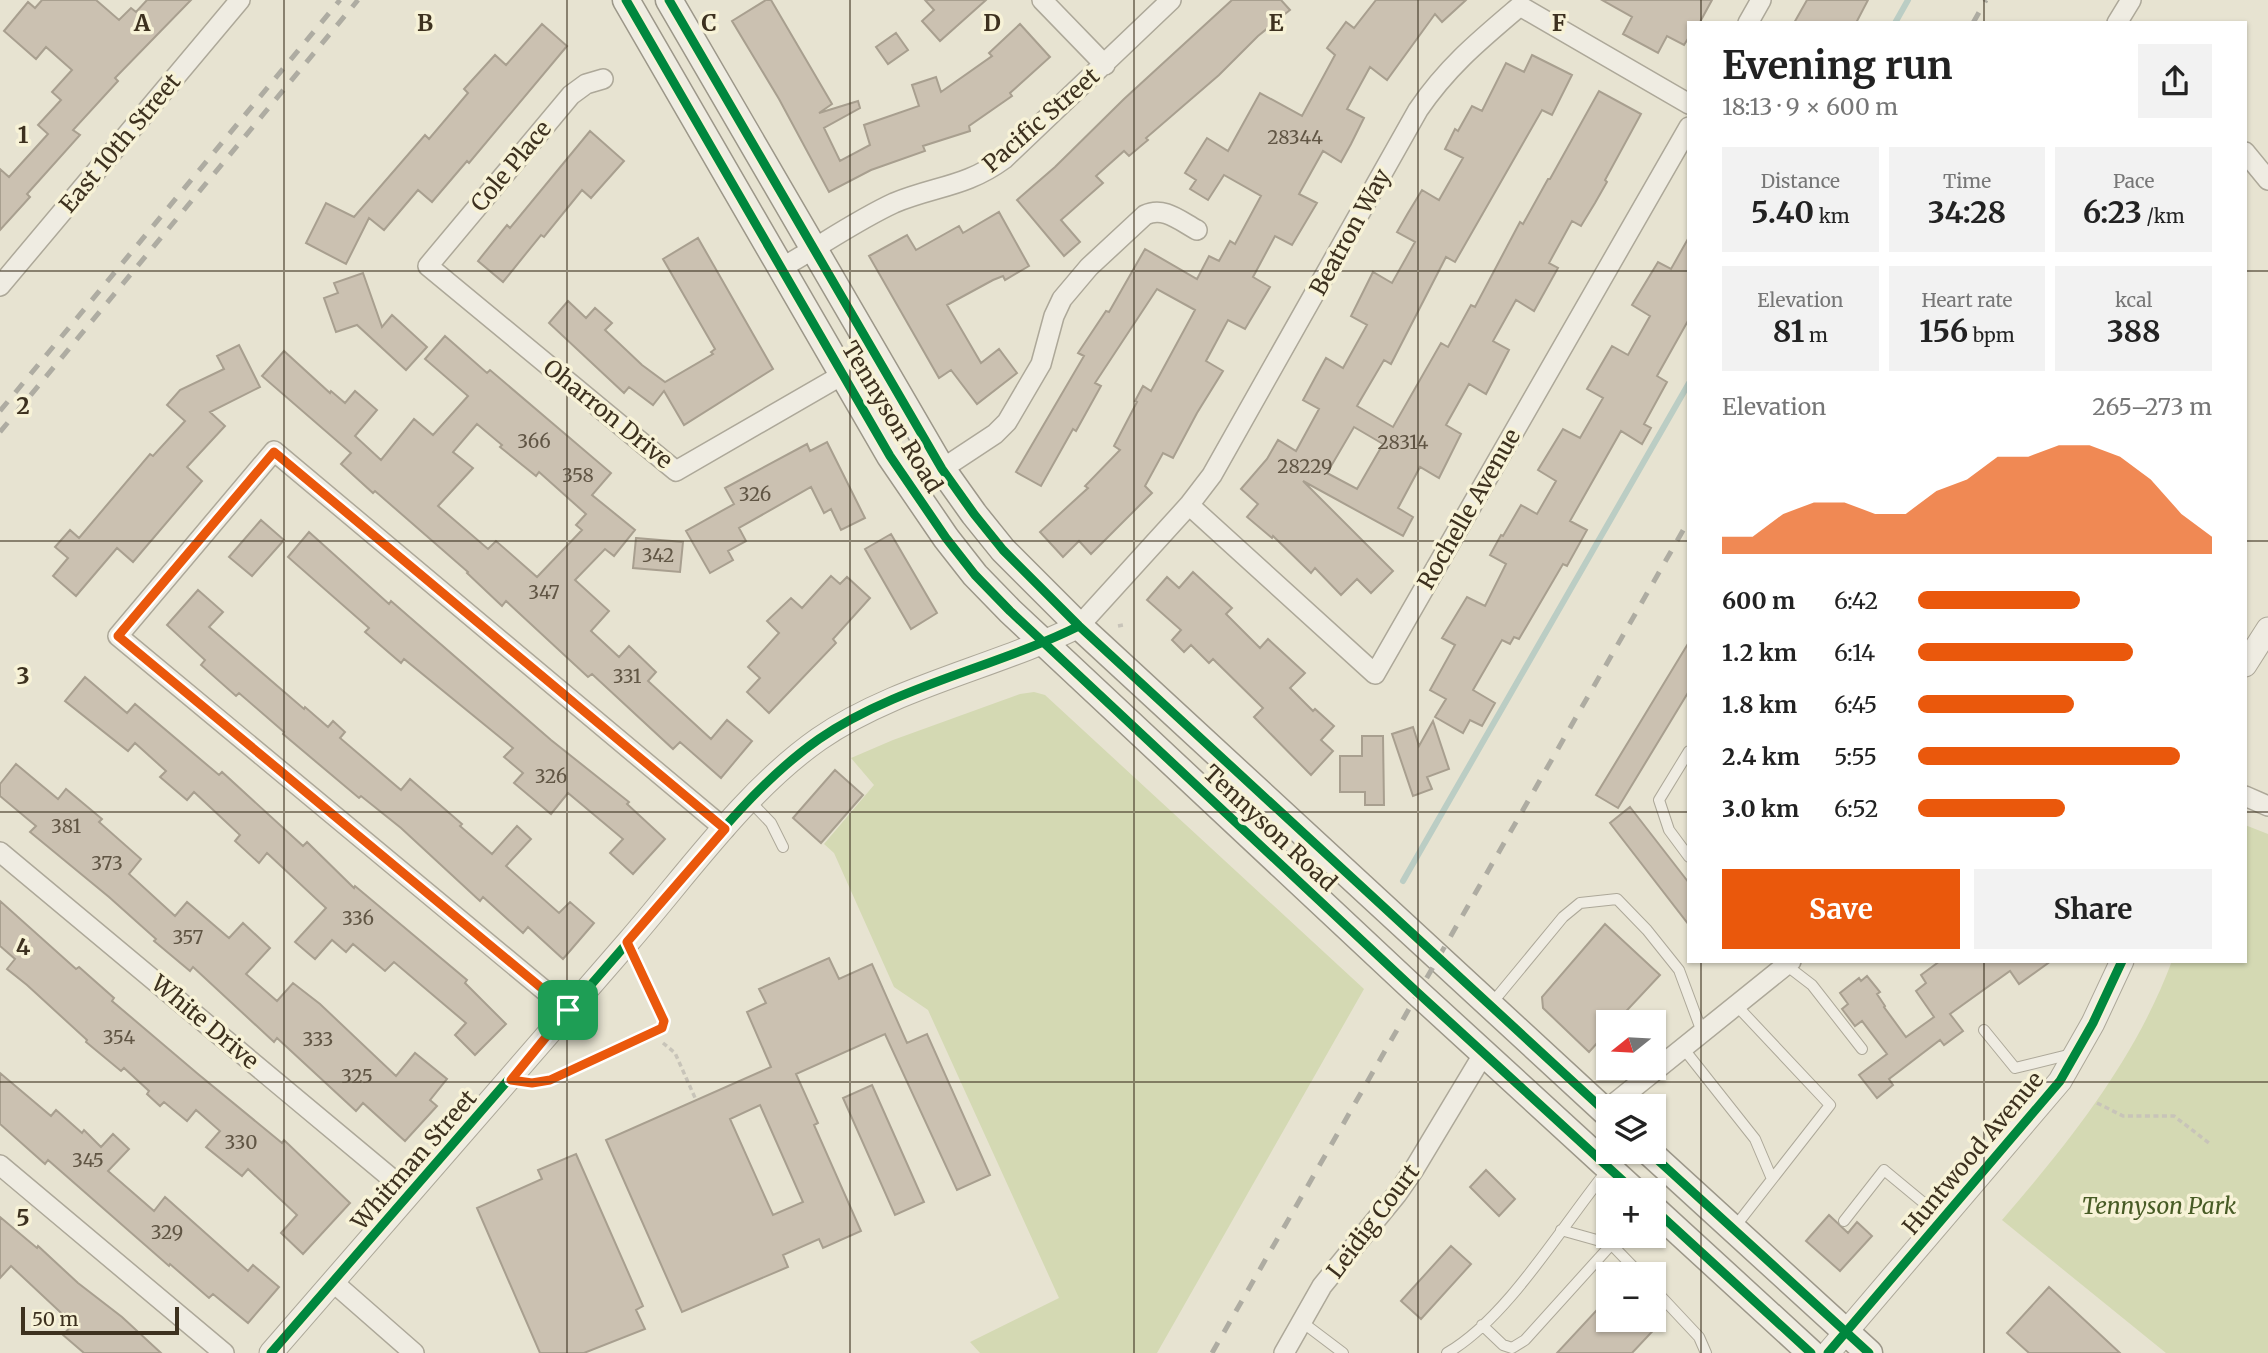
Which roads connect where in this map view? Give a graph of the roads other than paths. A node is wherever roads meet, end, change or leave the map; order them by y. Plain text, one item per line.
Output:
1 (240, 0) edge
2 (626, 0) edge
3 (669, 0) edge
4 (1042, 0) edge
5 (1171, 0) edge
6 (1761, 0) edge
7 (2131, 0) edge
8 (1749, 21) edge
9 (2118, 21) edge
10 (1105, 65) junction
11 (603, 79) dead end
12 (1687, 103) edge
13 (1687, 130) edge
14 (2247, 154) edge
15 (2268, 180) edge
16 (1197, 230) dead end
17 (813, 250) junction
18 (428, 266) joint
19 (781, 268) junction
20 (4, 274) edge
21 (875, 356) junction
22 (843, 375) junction
23 (942, 469) junction
24 (1189, 505) junction
25 (1079, 626) junction
26 (2268, 629) edge
27 (1043, 643) junction
28 (2247, 660) edge
29 (1687, 754) edge
30 (2247, 797) edge
31 (750, 800) junction
32 (2268, 806) edge
33 (725, 829) junction
34 (783, 847) dead end
35 (0, 852) edge
36 (1687, 854) edge
37 (627, 942) junction
38 (2121, 963) edge
39 (1781, 965) edge
40 (1491, 1005) junction
41 (1736, 1005) junction
42 (568, 1010) junction
43 (1984, 1030) dead end
44 (1702, 1032) junction
45 (1684, 1048) junction
46 (1863, 1049) dead end
47 (1484, 1053) junction
48 (2076, 1053) junction
49 (511, 1080) junction
50 (1628, 1094) edge
51 (1596, 1099) edge
52 (1662, 1164) edge
53 (0, 1165) edge
54 (1609, 1168) junction
55 (1620, 1178) edge
56 (1772, 1179) junction
57 (409, 1193) junction
58 (1943, 1219) junction
59 (1666, 1220) edge
60 (1844, 1221) dead end
61 (1733, 1228) junction
62 (1561, 1230) junction
63 (1596, 1236) edge
64 (1608, 1248) edge
65 (332, 1282) junction
66 (1666, 1302) edge
67 (1302, 1322) junction
68 (1482, 1325) junction
69 (1846, 1332) junction
70 (224, 1353) edge
71 (271, 1353) edge
72 (414, 1353) edge
73 (1284, 1353) edge
74 (1343, 1353) edge
75 (1447, 1353) edge
76 (1706, 1353) edge
77 (1811, 1353) edge
78 (1828, 1353) edge
79 (1869, 1353) edge

1 - 20 street, East 10th Street
2 - 19 main road, Tennyson Road
3 - 17 main road, Tennyson Road
4 - 10 street
5 - 10 street, Pacific Street
6 - 8 street
7 - 9 street
10 - 17 street, Pacific Street
11 - 18 street, Cole Place
12 - 24 street, Beatron Way
13 - 24 street, Rochelle Avenue
14 - 15 street
16 - 23 street
17 - 19 street, Pacific Street
17 - 21 main road, Tennyson Road
18 - 22 street, Oharron Drive
19 - 22 main road, Tennyson Road
21 - 22 street, Oharron Drive
21 - 23 main road, Tennyson Road
22 - 27 main road, Tennyson Road
23 - 25 main road, Tennyson Road
24 - 25 street, Beatron Way
25 - 27 street, Whitman Street
25 - 40 main road, Tennyson Road
26 - 28 street
27 - 31 street, Whitman Street
27 - 47 main road, Tennyson Road
29 - 36 lane
30 - 32 street
31 - 33 street, Whitman Street
31 - 34 lane
33 - 37 street, Whitman Street
33 - 42 street
35 - 57 street, White Drive
37 - 42 street, Whitman Street
37 - 49 lane
38 - 48 street, Huntwood Avenue
39 - 41 street
39 - 46 lane
40 - 44 lane
40 - 51 main road, Tennyson Road
41 - 44 street
41 - 56 lane
42 - 49 street, Whitman Street
43 - 48 lane
44 - 45 street
45 - 50 street
45 - 56 lane
47 - 54 main road, Tennyson Road
47 - 67 street, Leidig Court
48 - 58 street, Huntwood Avenue
49 - 57 street, Whitman Street
52 - 61 main road
53 - 70 street
54 - 55 main road, Tennyson Road
54 - 62 lane
56 - 61 lane
57 - 65 street, Whitman Street
58 - 60 lane
58 - 69 street, Huntwood Avenue
59 - 77 main road
61 - 69 main road
62 - 63 lane
62 - 68 lane
64 - 68 lane
65 - 71 street, Whitman Street
65 - 72 street
66 - 76 lane
67 - 73 street, Leidig Court
67 - 74 lane
68 - 75 lane
69 - 78 street, Huntwood Avenue
69 - 79 main road

